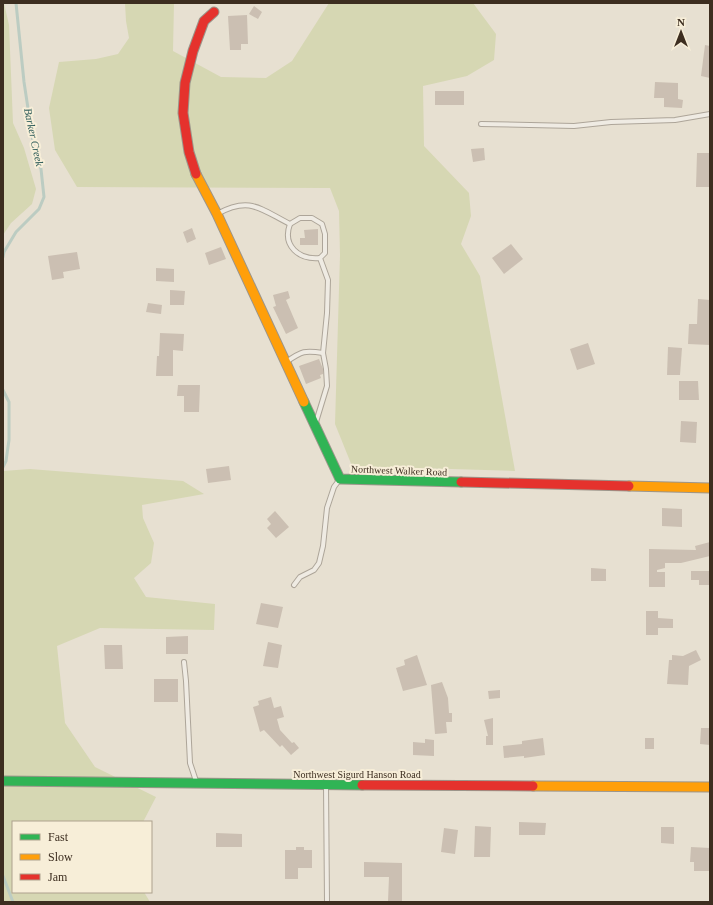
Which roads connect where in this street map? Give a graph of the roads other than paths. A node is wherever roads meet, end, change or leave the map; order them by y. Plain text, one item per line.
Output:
1 (214, 12) dead end
2 (710, 114) edge
3 (481, 124) dead end
4 (217, 214) junction
5 (290, 224) junction
6 (320, 258) junction
7 (323, 354) junction
8 (286, 362) junction
9 (315, 426) junction
10 (340, 479) junction
11 (710, 488) edge
12 (294, 585) dead end
13 (184, 662) dead end
14 (3, 781) edge
15 (197, 784) junction
16 (326, 785) junction
17 (710, 787) edge
18 (326, 902) edge

1 - 4 street, Northwest Walker Road
2 - 3 lane
4 - 5 lane
4 - 8 street, Northwest Walker Road
5 - 6 lane
5 - 6 lane
6 - 7 lane
7 - 8 lane
7 - 9 lane
8 - 9 street, Northwest Walker Road
9 - 10 street, Northwest Walker Road
10 - 11 street, Northwest Walker Road
10 - 12 lane
13 - 15 lane
14 - 15 street, Northwest Sigurd Hanson Road
15 - 16 street, Northwest Sigurd Hanson Road
16 - 17 street, Northwest Sigurd Hanson Road
16 - 18 lane

